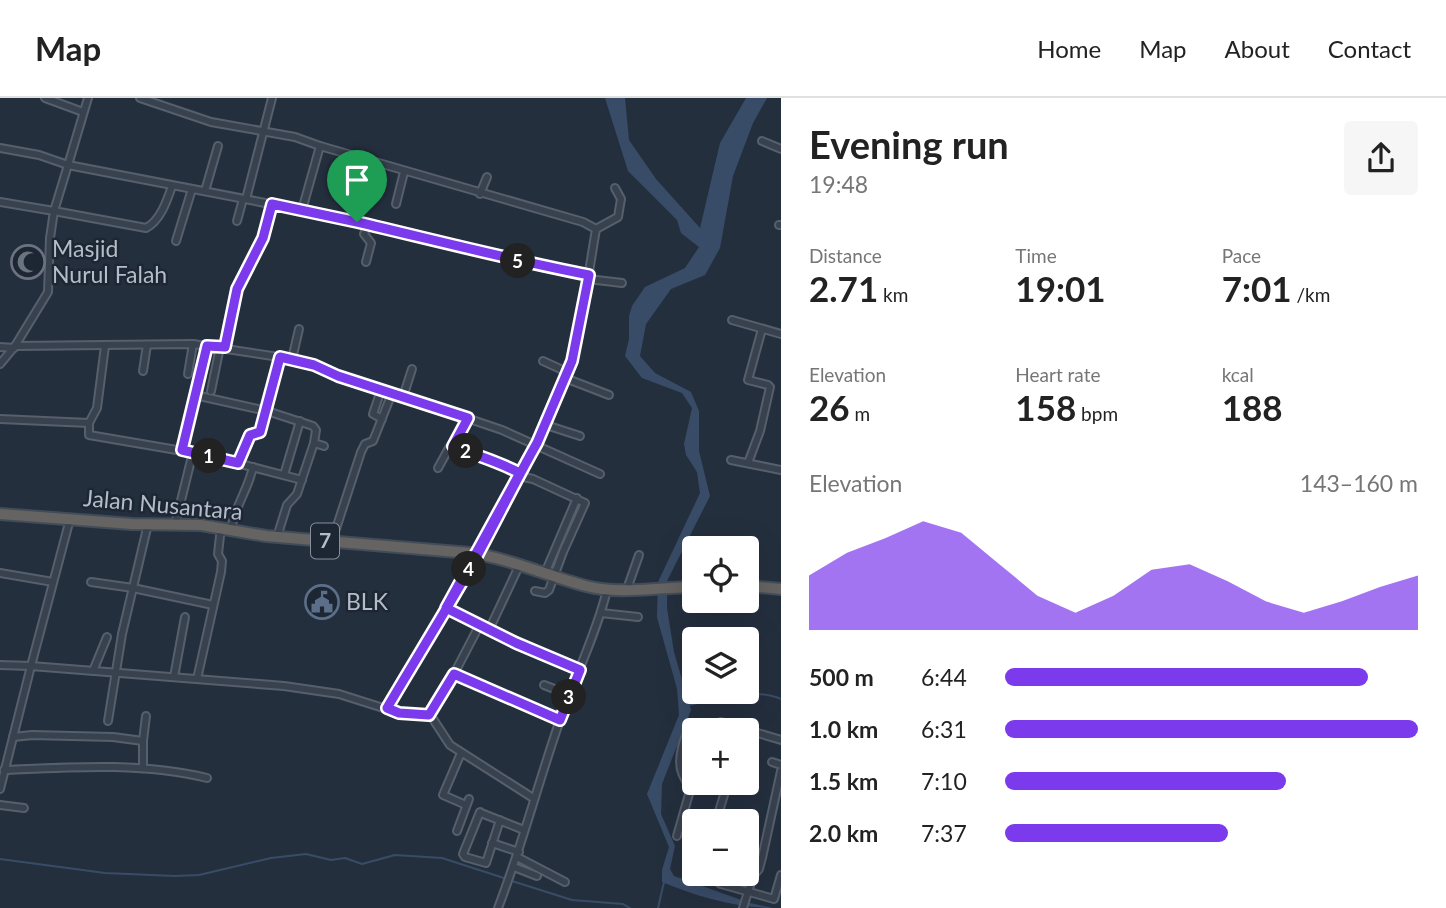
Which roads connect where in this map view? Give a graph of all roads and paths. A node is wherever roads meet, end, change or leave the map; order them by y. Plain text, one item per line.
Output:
1 (46, 98) edge
2 (88, 98) edge
3 (140, 98) edge
4 (272, 98) edge
5 (83, 112) junction
6 (263, 133) junction
7 (762, 141) dead end
8 (218, 146) dead end
9 (320, 146) junction
10 (0, 148) edge
11 (781, 149) edge
12 (68, 165) junction
13 (404, 172) junction
14 (487, 177) dead end
15 (172, 186) junction
16 (615, 188) dead end
17 (192, 189) junction
18 (205, 191) junction
19 (480, 194) junction
20 (245, 199) junction
21 (0, 202) edge
22 (272, 204) junction
23 (396, 204) dead end
24 (302, 210) junction
25 (54, 211) junction
26 (237, 221) dead end
27 (368, 224) junction
28 (596, 229) junction
29 (176, 241) dead end
30 (366, 262) dead end
31 (588, 277) junction
32 (622, 283) dead end
33 (732, 320) dead end
34 (299, 329) dead end
35 (762, 329) junction
36 (781, 334) edge
37 (193, 344) junction
38 (147, 345) junction
39 (105, 346) junction
40 (207, 346) junction
41 (0, 347) edge
42 (14, 347) junction
43 (223, 347) junction
44 (280, 357) junction
45 (292, 359) junction
46 (543, 361) dead end
47 (0, 364) edge
48 (412, 369) dead end
49 (143, 371) dead end
50 (188, 374) dead end
51 (566, 375) junction
52 (381, 390) junction
53 (211, 391) dead end
54 (392, 393) junction
55 (195, 395) junction
56 (608, 395) dead end
57 (403, 397) junction
58 (268, 411) junction
59 (468, 418) junction
60 (0, 419) edge
61 (382, 419) junction
62 (300, 421) junction
63 (89, 423) junction
64 (546, 425) junction
65 (580, 436) dead end
66 (314, 443) junction
67 (537, 443) junction
68 (324, 446) dead end
69 (453, 446) junction
70 (182, 450) junction
71 (193, 452) junction
72 (731, 460) dead end
73 (238, 463) junction
74 (748, 463) junction
75 (253, 467) junction
76 (438, 468) dead end
77 (781, 470) edge
78 (520, 474) junction
79 (600, 474) dead end
80 (284, 475) junction
81 (302, 480) junction
82 (0, 514) edge
83 (70, 519) junction
84 (148, 524) junction
85 (176, 525) junction
86 (226, 528) junction
87 (277, 537) junction
88 (332, 541) junction
89 (477, 554) junction
90 (639, 555) dead end
91 (519, 566) junction
92 (0, 573) edge
93 (549, 575) junction
94 (53, 582) junction
95 (90, 582) dead end
96 (682, 587) edge
97 (759, 587) edge
98 (133, 588) junction
99 (627, 589) junction
100 (781, 589) edge
101 (607, 590) junction
102 (536, 591) dead end
103 (213, 605) junction
104 (446, 608) junction
105 (601, 613) junction
106 (185, 617) dead end
107 (638, 617) dead end
108 (479, 626) junction
109 (489, 630) junction
110 (107, 637) dead end
111 (0, 665) edge
112 (31, 666) junction
113 (580, 670) junction
114 (93, 671) junction
115 (116, 673) junction
116 (454, 674) junction
117 (174, 677) junction
118 (197, 679) junction
119 (544, 685) dead end
120 (570, 695) junction
121 (387, 708) junction
122 (429, 715) junction
123 (146, 716) dead end
124 (560, 720) junction
125 (108, 721) dead end
126 (759, 733) edge
127 (13, 737) junction
128 (781, 740) edge
129 (143, 741) junction
130 (461, 753) junction
131 (682, 756) edge
132 (772, 762) dead end
133 (781, 765) edge
134 (143, 768) junction
135 (2, 770) edge
136 (781, 771) edge
137 (682, 774) edge
138 (207, 778) dead end
139 (0, 789) edge
140 (688, 795) edge
141 (533, 798) junction
142 (0, 805) edge
143 (466, 805) junction
144 (24, 808) dead end
145 (771, 811) junction
146 (781, 813) edge
147 (478, 816) junction
148 (500, 820) junction
149 (524, 830) junction
150 (457, 831) dead end
151 (677, 836) dead end
152 (492, 844) junction
153 (518, 855) junction
154 (514, 867) junction
155 (781, 875) edge
156 (537, 876) dead end
157 (565, 882) dead end
158 (728, 886) edge
159 (747, 892) junction
160 (498, 908) edge
161 (743, 908) edge

1 - 5 street
2 - 5 street
3 - 6 street
4 - 6 street
5 - 12 street
6 - 9 street
6 - 20 street
7 - 11 street
8 - 18 street
9 - 13 street
9 - 24 street
10 - 12 street
12 - 15 street
12 - 25 street
13 - 19 street
13 - 23 street
14 - 19 street
15 - 17 street
15 - 25 street
16 - 28 street
17 - 18 street
17 - 29 street
18 - 20 street
19 - 28 street
20 - 22 street
20 - 26 street
21 - 25 street
22 - 24 street
22 - 43 street
24 - 27 street
25 - 42 street
27 - 30 street
27 - 31 street
28 - 31 street
31 - 32 street
31 - 51 street
33 - 35 street
34 - 45 street
35 - 36 street
35 - 74 street
37 - 38 street
37 - 40 street
37 - 50 street
38 - 39 street
38 - 49 street
39 - 42 street
39 - 63 street
40 - 43 street
40 - 55 street
41 - 42 street
42 - 47 street
43 - 44 street
43 - 53 street
44 - 45 street
44 - 58 street
45 - 52 street
46 - 51 street
48 - 57 street
51 - 56 street
51 - 64 street
52 - 54 street
52 - 61 street
54 - 57 street
54 - 61 street
55 - 58 street
55 - 70 street
57 - 59 street
58 - 62 street
58 - 73 street
59 - 67 street
59 - 69 street
60 - 63 street
61 - 88 street
62 - 66 street
62 - 80 street
63 - 70 street
64 - 65 street
64 - 67 street
66 - 68 street
66 - 81 street
67 - 78 street
67 - 79 street
69 - 76 street
69 - 78 street
70 - 71 street
71 - 73 street
71 - 85 street
72 - 74 street
73 - 75 street
74 - 77 street
75 - 80 street
75 - 86 street
78 - 89 street
78 - 93 street
80 - 81 street
81 - 87 street
82 - 83 highway, Jalan Nusantara / 7
83 - 84 highway, Jalan Nusantara / 7
83 - 94 street
84 - 85 highway, Jalan Nusantara / 7
84 - 98 street
85 - 86 highway, Jalan Nusantara / 7
86 - 87 highway, Jalan Nusantara / 7
86 - 103 street
87 - 88 highway, Jalan Nusantara / 7
88 - 89 highway, Jalan Nusantara / 7
89 - 91 highway, Jalan Nusantara / 7
89 - 104 street
90 - 99 street
91 - 93 highway, Jalan Nusantara / 7
91 - 109 street
92 - 94 street
93 - 101 highway, Jalan Nusantara / 7
93 - 102 street
94 - 112 street
95 - 98 street
96 - 99 highway, Jalan Nusantara / 7
97 - 100 highway
98 - 103 street
98 - 115 street
99 - 101 highway, Jalan Nusantara / 7
101 - 105 street
103 - 118 street
104 - 108 street
104 - 121 street
105 - 107 street
105 - 113 street
106 - 117 street
108 - 109 street
108 - 116 street
109 - 113 street
110 - 114 street
111 - 112 street
112 - 114 street
112 - 127 street
113 - 120 street
114 - 115 street
115 - 117 street
115 - 125 street
116 - 122 street
116 - 124 street
117 - 118 street
118 - 121 street
119 - 120 street
120 - 124 street
121 - 122 street
122 - 130 street
123 - 129 street
124 - 141 street
126 - 128 street
127 - 129 street
127 - 135 street
129 - 134 street
130 - 141 street
130 - 143 street
131 - 137 street
132 - 133 street
134 - 135 street
134 - 138 street
135 - 139 street
136 - 145 street
140 - 151 street
141 - 149 street
142 - 144 street
143 - 147 street
143 - 150 street
145 - 146 street
145 - 159 street
147 - 148 street
147 - 152 street
148 - 149 street
148 - 152 street
149 - 153 street
152 - 153 street
153 - 154 street
153 - 157 street
154 - 156 street
154 - 160 street
155 - 159 street
158 - 159 street
159 - 161 street

